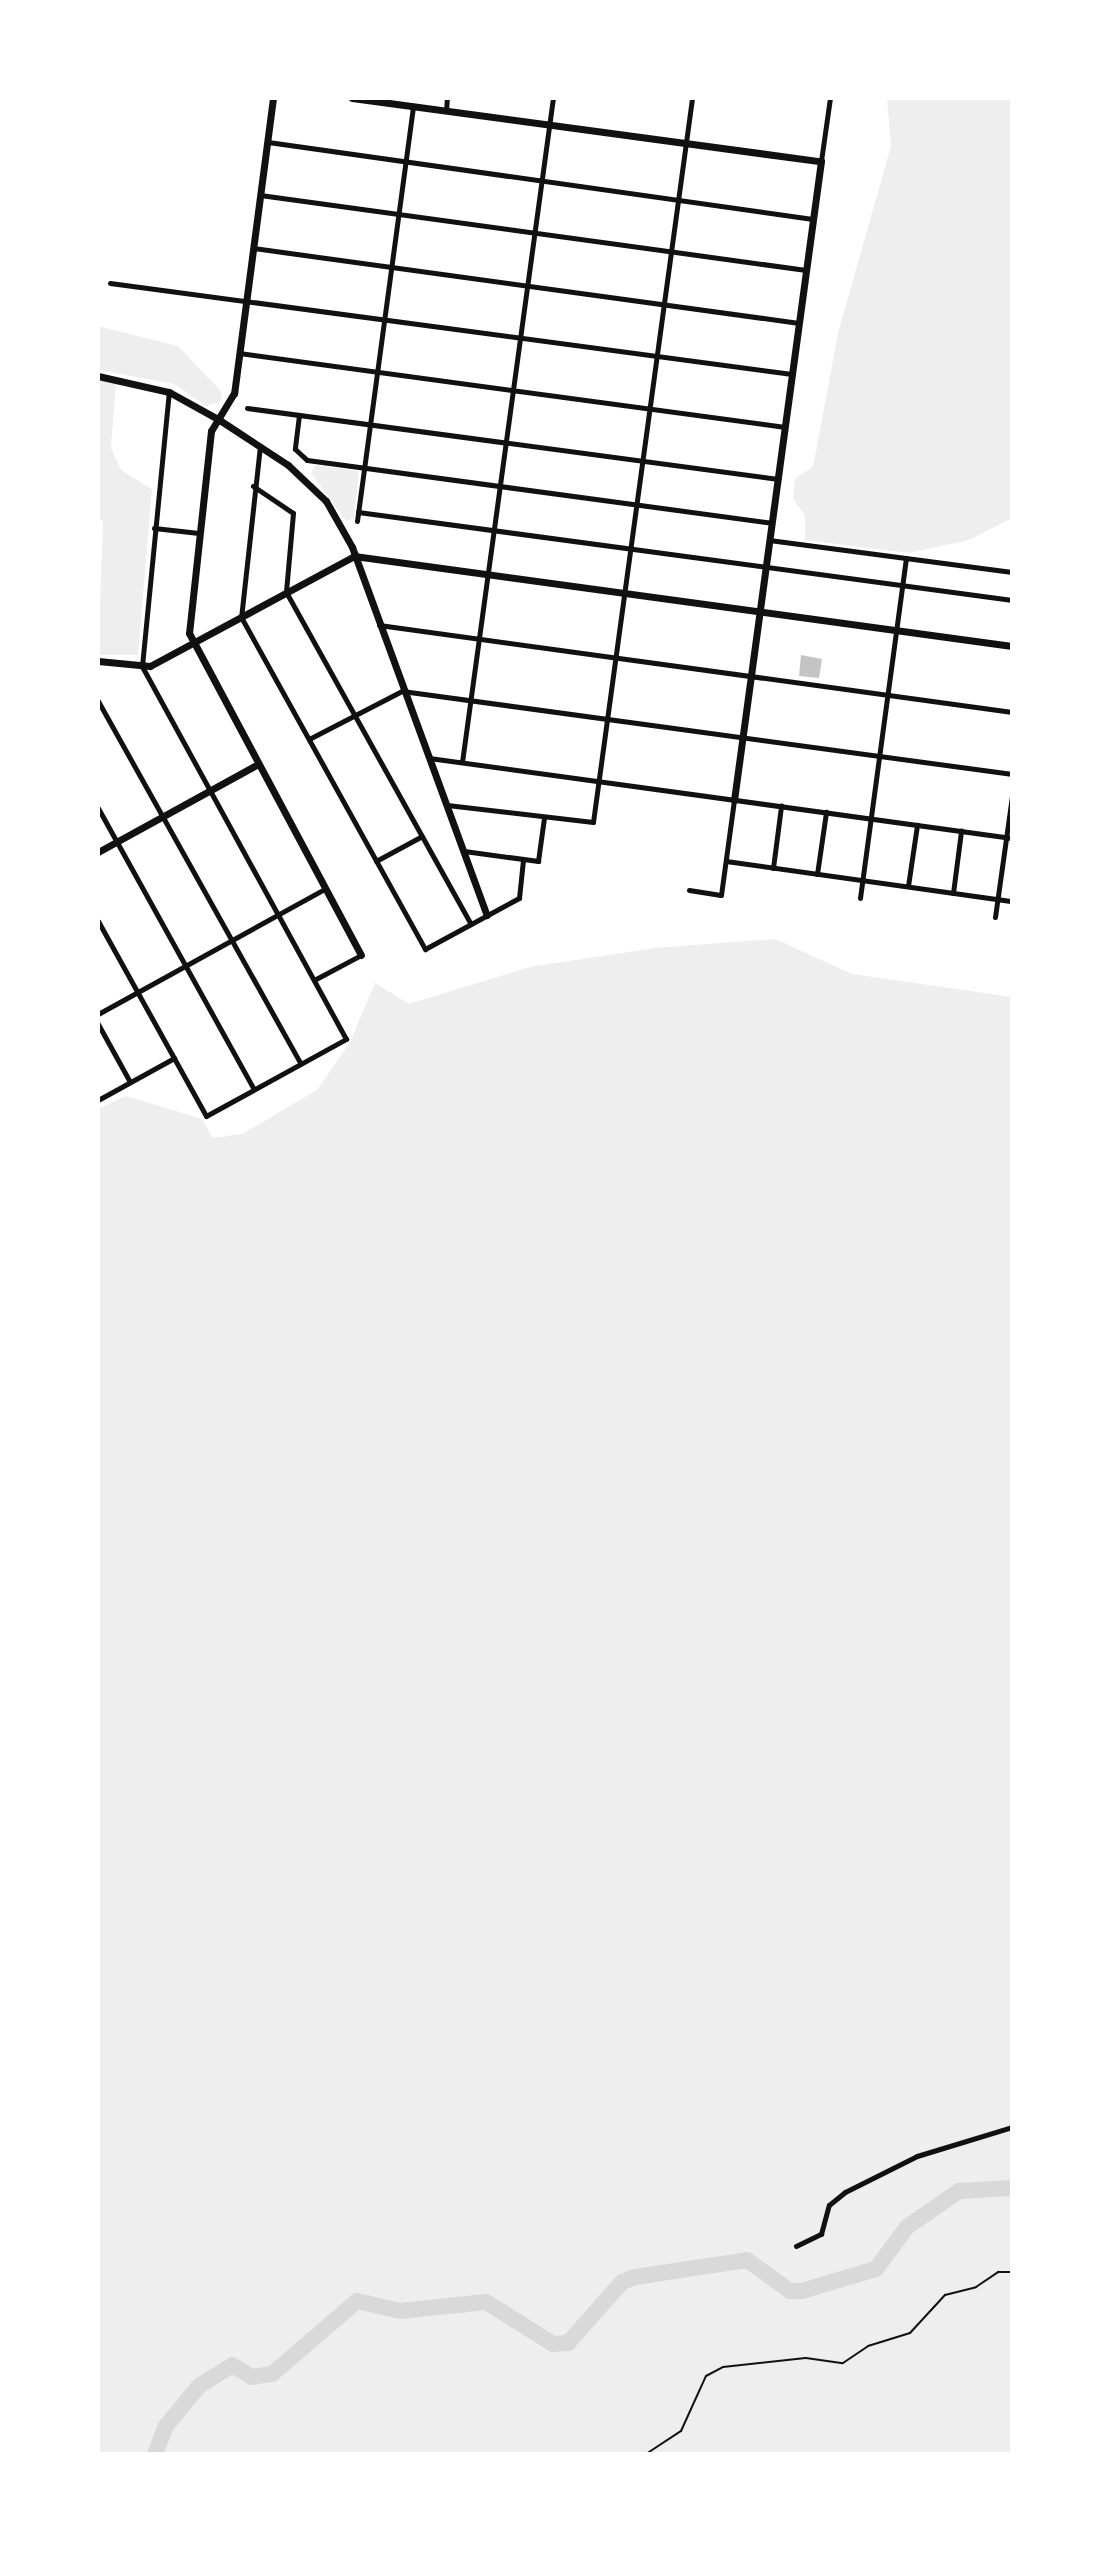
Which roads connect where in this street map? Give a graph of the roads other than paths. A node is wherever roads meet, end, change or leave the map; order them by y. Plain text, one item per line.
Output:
1 (273, 98) edge
2 (352, 98) edge
3 (447, 98) edge
4 (553, 98) edge
5 (692, 98) edge
6 (830, 98) edge
7 (413, 106) junction
8 (446, 111) junction
9 (550, 125) junction
10 (267, 142) junction
11 (685, 143) junction
12 (821, 161) junction
13 (405, 162) junction
14 (542, 181) junction
15 (260, 195) junction
16 (678, 200) junction
17 (398, 214) junction
18 (813, 219) junction
19 (535, 232) junction
20 (253, 248) junction
21 (671, 251) junction
22 (391, 267) junction
23 (806, 270) junction
24 (110, 283) dead end
25 (528, 286) junction
26 (246, 301) junction
27 (664, 304) junction
28 (384, 319) junction
29 (799, 323) junction
30 (521, 338) junction
31 (239, 353) junction
32 (656, 356) junction
33 (377, 372) junction
34 (792, 374) junction
35 (98, 376) edge
36 (513, 390) junction
37 (169, 392) junction
38 (247, 408) dead end
39 (649, 409) junction
40 (299, 415) junction
41 (218, 419) junction
42 (370, 424) junction
43 (785, 427) junction
44 (506, 443) junction
45 (260, 446) junction
46 (642, 461) junction
47 (364, 468) junction
48 (778, 479) junction
49 (253, 486) junction
50 (500, 487) junction
51 (636, 505) junction
52 (358, 512) junction
53 (357, 521) dead end
54 (772, 523) junction
55 (154, 528) junction
56 (494, 530) junction
57 (199, 533) junction
58 (769, 540) junction
59 (630, 549) junction
60 (354, 556) junction
61 (906, 558) junction
62 (766, 567) junction
63 (1012, 572) edge
64 (488, 575) junction
65 (903, 585) junction
66 (286, 592) junction
67 (624, 593) junction
68 (1012, 600) edge
69 (759, 612) junction
70 (241, 617) junction
71 (378, 625) junction
72 (896, 630) junction
73 (479, 639) junction
74 (192, 643) junction
75 (1012, 646) edge
76 (616, 657) junction
77 (98, 661) edge
78 (142, 666) junction
79 (751, 676) junction
80 (402, 691) junction
81 (888, 695) junction
82 (471, 700) junction
83 (98, 701) edge
84 (1012, 712) edge
85 (355, 715) junction
86 (607, 719) junction
87 (742, 737) junction
88 (309, 739) junction
89 (879, 756) junction
90 (428, 757) junction
91 (462, 762) junction
92 (258, 764) junction
93 (1012, 774) edge
94 (599, 781) junction
95 (209, 790) junction
96 (1012, 796) edge
97 (734, 800) junction
98 (446, 805) junction
99 (781, 806) junction
100 (98, 808) edge
101 (826, 812) junction
102 (163, 816) junction
103 (544, 818) junction
104 (871, 819) junction
105 (917, 825) junction
106 (961, 831) junction
107 (422, 836) junction
108 (1009, 838) edge
109 (117, 842) junction
110 (463, 851) junction
111 (98, 852) edge
112 (523, 859) junction
113 (376, 861) junction
114 (726, 861) junction
115 (773, 868) junction
116 (817, 874) junction
117 (862, 880) junction
118 (908, 886) junction
119 (326, 888) junction
120 (689, 890) dead end
121 (953, 893) junction
122 (860, 898) dead end
123 (998, 899) junction
124 (1012, 901) edge
125 (278, 915) junction
126 (487, 915) junction
127 (995, 917) dead end
128 (98, 921) edge
129 (471, 924) junction
130 (232, 940) junction
131 (361, 955) joint
132 (185, 966) junction
133 (314, 980) junction
134 (137, 992) junction
135 (98, 1014) edge
136 (98, 1024) edge
137 (174, 1058) junction
138 (300, 1062) junction
139 (131, 1083) junction
140 (253, 1088) junction
141 (98, 1100) edge
142 (1012, 2127) edge
143 (796, 2246) dead end

1 - 10 street
2 - 7 street
3 - 8 street
4 - 9 street
5 - 11 street
6 - 12 street
7 - 8 street
7 - 13 street
8 - 9 street
9 - 11 street
9 - 14 street
10 - 13 street
10 - 15 street
11 - 12 street
11 - 16 street
12 - 18 street
13 - 14 street
13 - 17 street
14 - 16 street
14 - 19 street
15 - 17 street
15 - 20 street
16 - 18 street
16 - 21 street
17 - 19 street
17 - 22 street
18 - 23 street
19 - 21 street
19 - 25 street
20 - 22 street
20 - 26 street
21 - 23 street
21 - 27 street
22 - 25 street
22 - 28 street
23 - 29 street
24 - 26 street
25 - 27 street
25 - 30 street
26 - 28 street
26 - 31 street
27 - 29 street
27 - 32 street
28 - 30 street
28 - 33 street
29 - 34 street
30 - 32 street
30 - 36 street
31 - 33 street
31 - 41 street
32 - 34 street
32 - 39 street
33 - 36 street
33 - 42 street
34 - 43 street
35 - 37 street
36 - 39 street
36 - 44 street
37 - 41 street
37 - 55 street
38 - 40 street
39 - 43 street
39 - 46 street
40 - 42 street
40 - 47 street
41 - 45 street
41 - 57 street
42 - 44 street
42 - 47 street
43 - 48 street
44 - 46 street
44 - 50 street
45 - 49 street
45 - 60 street
46 - 48 street
46 - 51 street
47 - 50 street
47 - 52 street
48 - 54 street
49 - 66 street
49 - 70 street
50 - 51 street
50 - 56 street
51 - 54 street
51 - 59 street
52 - 53 street
52 - 56 street
54 - 58 street
55 - 57 street
55 - 78 street
56 - 59 street
56 - 64 street
57 - 74 street
58 - 61 street
58 - 62 street
59 - 62 street
59 - 67 street
60 - 64 street
60 - 66 street
60 - 71 street
61 - 63 street
61 - 65 street
62 - 65 street
62 - 69 street
64 - 67 street
64 - 73 street
65 - 68 street
65 - 72 street
66 - 70 street
66 - 85 street
67 - 69 street
67 - 76 street
69 - 72 street
69 - 79 street
70 - 74 street
70 - 88 street
71 - 73 street
71 - 80 street
72 - 75 street
72 - 81 street
73 - 76 street
73 - 82 street
74 - 78 street
74 - 92 street
76 - 79 street
76 - 86 street
77 - 78 street
78 - 95 street
79 - 81 street
79 - 87 street
80 - 82 street
80 - 85 street
80 - 90 street
81 - 84 street
81 - 89 street
82 - 86 street
82 - 91 street
83 - 102 street
85 - 88 street
85 - 107 street
86 - 87 street
86 - 94 street
87 - 89 street
87 - 97 street
88 - 113 street
89 - 93 street
89 - 104 street
90 - 91 street
90 - 98 street
91 - 94 street
92 - 95 street
92 - 119 street
94 - 97 street
94 - 103 street
95 - 102 street
95 - 125 street
96 - 108 street
97 - 99 street
97 - 114 street
98 - 103 street
98 - 110 street
99 - 101 street
99 - 115 street
100 - 109 street
101 - 104 street
101 - 116 street
102 - 109 street
102 - 130 street
103 - 112 street
104 - 105 street
104 - 117 street
105 - 106 street
105 - 118 street
106 - 108 street
106 - 121 street
107 - 113 street
107 - 129 street
108 - 123 street
109 - 111 street
109 - 132 street
110 - 112 street
110 - 126 street
112 - 126 street
113 - 129 street
114 - 115 street
114 - 120 street
115 - 116 street
116 - 117 street
117 - 118 street
117 - 122 street
118 - 121 street
119 - 125 street
119 - 131 street
121 - 123 street
123 - 124 street
123 - 127 street
125 - 130 street
125 - 133 street
126 - 129 street
128 - 134 street
130 - 132 street
130 - 138 street
131 - 133 street
132 - 134 street
132 - 140 street
133 - 138 street
134 - 135 street
134 - 137 street
136 - 139 street
137 - 139 street
137 - 140 street
138 - 140 street
139 - 141 street
142 - 143 street

